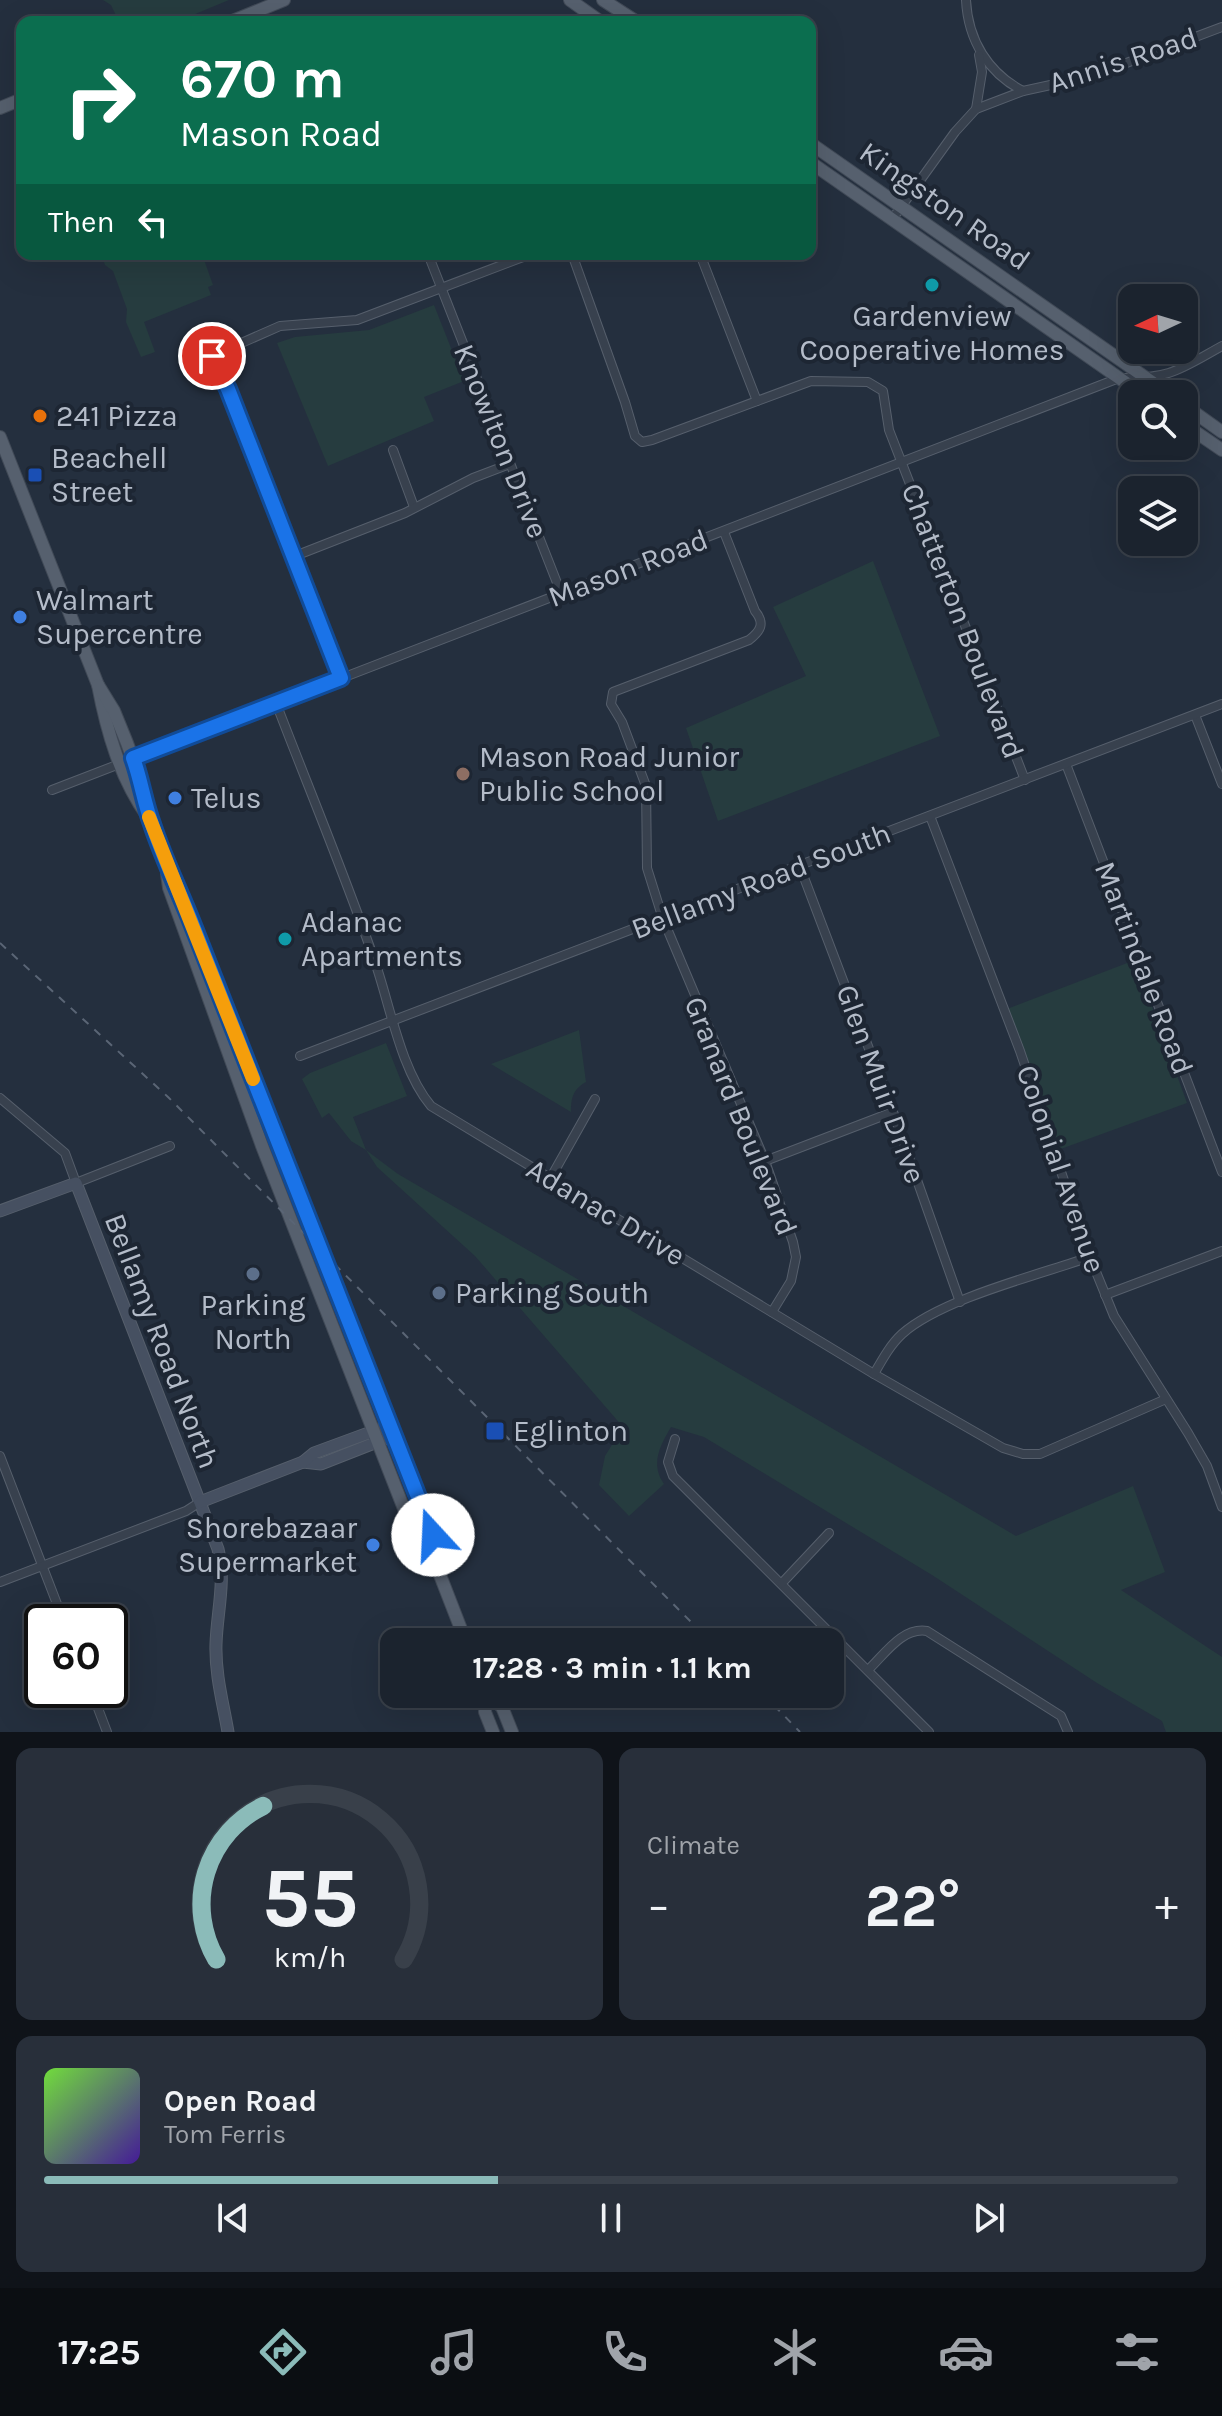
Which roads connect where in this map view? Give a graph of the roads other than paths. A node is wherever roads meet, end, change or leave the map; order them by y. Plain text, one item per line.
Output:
1 (284, 0) edge
2 (570, 0) edge
3 (603, 0) edge
4 (966, 0) edge
5 (245, 16) edge
6 (593, 16) edge
7 (628, 16) edge
8 (1222, 27) edge
9 (978, 49) junction
10 (1023, 91) junction
11 (976, 109) junction
12 (816, 147) edge
13 (816, 166) edge
14 (902, 206) junction
15 (893, 218) junction
16 (940, 234) junction
17 (925, 242) junction
18 (430, 260) edge
19 (515, 260) edge
20 (574, 260) edge
21 (702, 260) edge
22 (441, 288) junction
23 (1222, 346) edge
24 (1119, 378) junction
25 (1142, 379) junction
26 (1122, 380) edge
27 (757, 401) junction
28 (1198, 415) edge
29 (1222, 432) edge
30 (1198, 434) edge
31 (0, 437) edge
32 (393, 450) dead end
33 (1222, 450) edge
34 (902, 462) junction
35 (5, 464) edge
36 (510, 464) junction
37 (414, 507) junction
38 (724, 532) junction
39 (295, 556) junction
40 (561, 593) junction
41 (341, 678) junction
42 (98, 685) junction
43 (276, 703) junction
44 (1222, 704) edge
45 (1195, 715) junction
46 (133, 758) junction
47 (120, 763) junction
48 (1066, 764) junction
49 (1025, 780) junction
50 (1222, 784) edge
51 (52, 790) dead end
52 (930, 816) junction
53 (150, 820) junction
54 (164, 859) junction
55 (800, 867) junction
56 (663, 919) junction
57 (392, 1023) junction
58 (300, 1056) dead end
59 (0, 1098) edge
60 (595, 1099) dead end
61 (893, 1112) junction
62 (170, 1146) dead end
63 (765, 1161) junction
64 (1222, 1172) edge
65 (550, 1179) junction
66 (76, 1183) junction
67 (0, 1211) edge
68 (1222, 1251) edge
69 (1090, 1257) junction
70 (1105, 1295) junction
71 (960, 1302) junction
72 (772, 1312) junction
73 (874, 1374) junction
74 (1166, 1399) junction
75 (392, 1430) junction
76 (375, 1436) junction
77 (675, 1439) dead end
78 (1, 1460) edge
79 (200, 1502) junction
80 (1222, 1507) edge
81 (829, 1533) dead end
82 (433, 1557) junction
83 (42, 1566) junction
84 (0, 1582) edge
85 (782, 1583) junction
86 (57, 1604) edge
87 (461, 1628) edge
88 (868, 1670) junction
89 (98, 1708) edge
90 (485, 1708) edge
91 (502, 1708) edge
92 (107, 1732) edge
93 (228, 1732) edge
94 (493, 1732) edge
95 (512, 1732) edge
96 (929, 1732) edge
97 (1068, 1732) edge

1 - 5 main road
2 - 6 main road
3 - 7 main road
4 - 9 street
8 - 10 street, Annis Road
9 - 10 street
9 - 11 street
10 - 11 street, Annis Road
11 - 14 street
12 - 14 main road, Kingston Road
13 - 15 main road, Kingston Road
14 - 15 street
14 - 16 main road, Kingston Road
15 - 17 main road, Kingston Road
16 - 17 main road
16 - 25 main road, Kingston Road
17 - 24 main road, Kingston Road
18 - 22 street, Knowlton Drive
19 - 22 street
20 - 27 street, Chatterton Boulevard
21 - 27 street
22 - 36 street, Knowlton Drive
22 - 39 street
23 - 25 street
24 - 25 street, Mason Road
24 - 26 main road, Kingston Road
24 - 34 street, Mason Road
27 - 34 street, Chatterton Boulevard
28 - 29 main road
30 - 33 main road
31 - 35 main road
32 - 37 street
34 - 38 street, Mason Road
34 - 49 street, Chatterton Boulevard
35 - 42 main road
36 - 37 street
36 - 40 street, Knowlton Drive
37 - 39 street
38 - 40 street, Mason Road
38 - 56 street, Granard Boulevard
39 - 41 street
40 - 41 street, Mason Road
41 - 43 street, Mason Road
42 - 46 main road
42 - 47 main road
43 - 46 street, Mason Road
43 - 57 street, Adanac Drive
44 - 45 street, Bellamy Road South
45 - 48 street, Bellamy Road South
45 - 50 street
46 - 47 street, Mason Road
46 - 53 main road
47 - 51 street, Mason Road
47 - 53 main road
48 - 49 street, Bellamy Road South
48 - 64 street, Martindale Road
49 - 52 street, Bellamy Road South
52 - 55 street, Bellamy Road South
52 - 69 street, Colonial Avenue
53 - 54 main road
54 - 75 main road
54 - 76 main road
55 - 56 street, Bellamy Road South
55 - 61 street, Glen Muir Drive
56 - 57 street, Bellamy Road South
56 - 63 street, Granard Boulevard
57 - 58 street, Bellamy Road South
57 - 65 street, Adanac Drive
59 - 66 street
60 - 65 street
61 - 63 street
61 - 71 street, Glen Muir Drive
62 - 66 street, Bellamy Road North
63 - 72 street, Granard Boulevard
65 - 72 street, Adanac Drive
66 - 67 street, Bellamy Road North
66 - 79 street, Bellamy Road North
68 - 70 street
69 - 70 street, Colonial Avenue
69 - 71 street
70 - 74 street, Colonial Avenue
71 - 73 street
72 - 73 street, Adanac Drive
73 - 74 street, Adanac Drive
74 - 80 street, Colonial Avenue
75 - 76 street, Bellamy Road North
75 - 82 main road
76 - 79 street, Bellamy Road North
76 - 82 main road
77 - 85 street
78 - 83 street
79 - 83 street
79 - 93 street
81 - 85 street
82 - 87 main road
83 - 84 street
83 - 86 street
85 - 88 street
88 - 96 street
88 - 97 street
89 - 92 street
90 - 94 main road
91 - 95 main road

